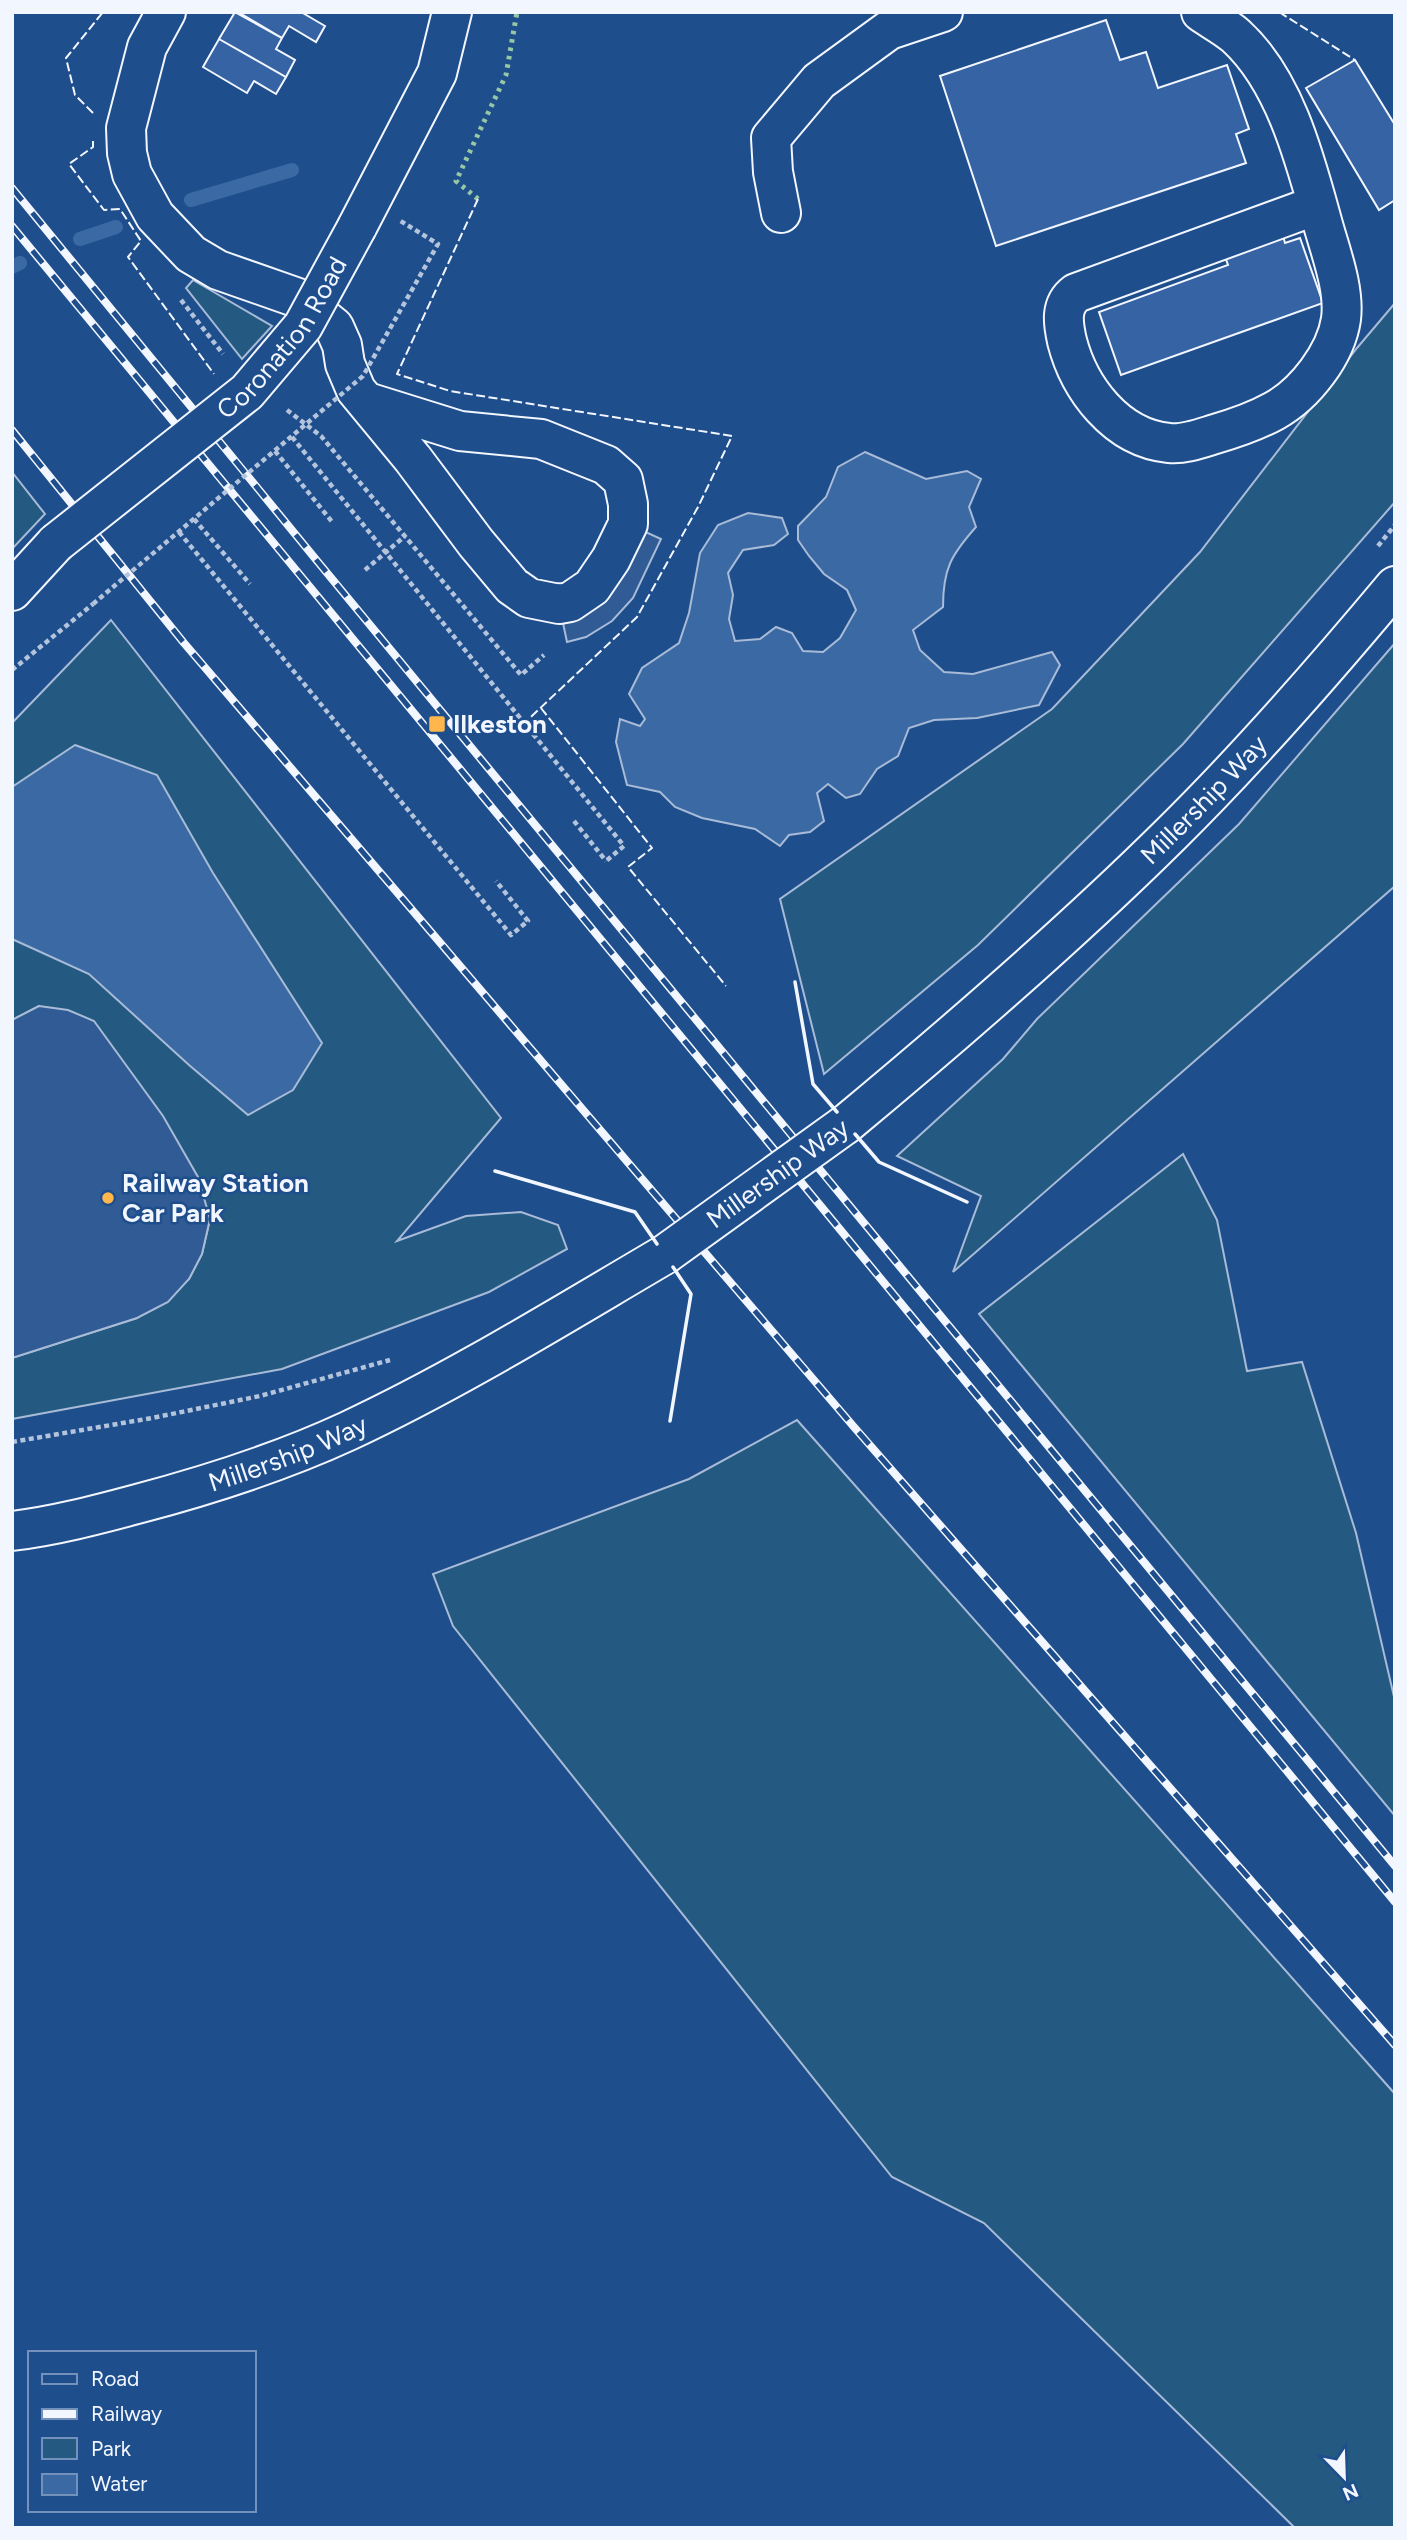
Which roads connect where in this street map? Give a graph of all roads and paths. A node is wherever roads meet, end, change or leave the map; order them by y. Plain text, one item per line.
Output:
1 (166, 12) edge
2 (452, 12) edge
3 (943, 12) edge
4 (1201, 12) edge
5 (1317, 205) junction
6 (781, 213) dead end
7 (393, 216) dead end
8 (367, 402) junction
9 (292, 437) junction
10 (275, 451) junction
11 (343, 463) dead end
12 (194, 519) junction
13 (333, 523) dead end
14 (179, 532) junction
15 (405, 536) junction
16 (365, 570) dead end
17 (250, 584) dead end
18 (1395, 586) edge
19 (12, 591) edge
20 (544, 655) dead end
21 (12, 670) edge
22 (574, 821) dead end
23 (496, 881) dead end
24 (398, 1357) dead end
25 (12, 1441) edge
26 (12, 1531) edge

1 - 8 main road
2 - 19 main road, Coronation Road, bridge
3 - 6 main road
4 - 5 main road
5 - 5 main road
7 - 9 path, bridge
8 - 8 main road
9 - 10 path, bridge
9 - 22 path, bridge
10 - 12 path, bridge
10 - 13 path
11 - 15 path
12 - 14 path, bridge
12 - 17 path
14 - 21 path, bridge
14 - 23 path
15 - 16 path
15 - 20 path
18 - 26 main road, Millership Way, bridge
24 - 25 path

